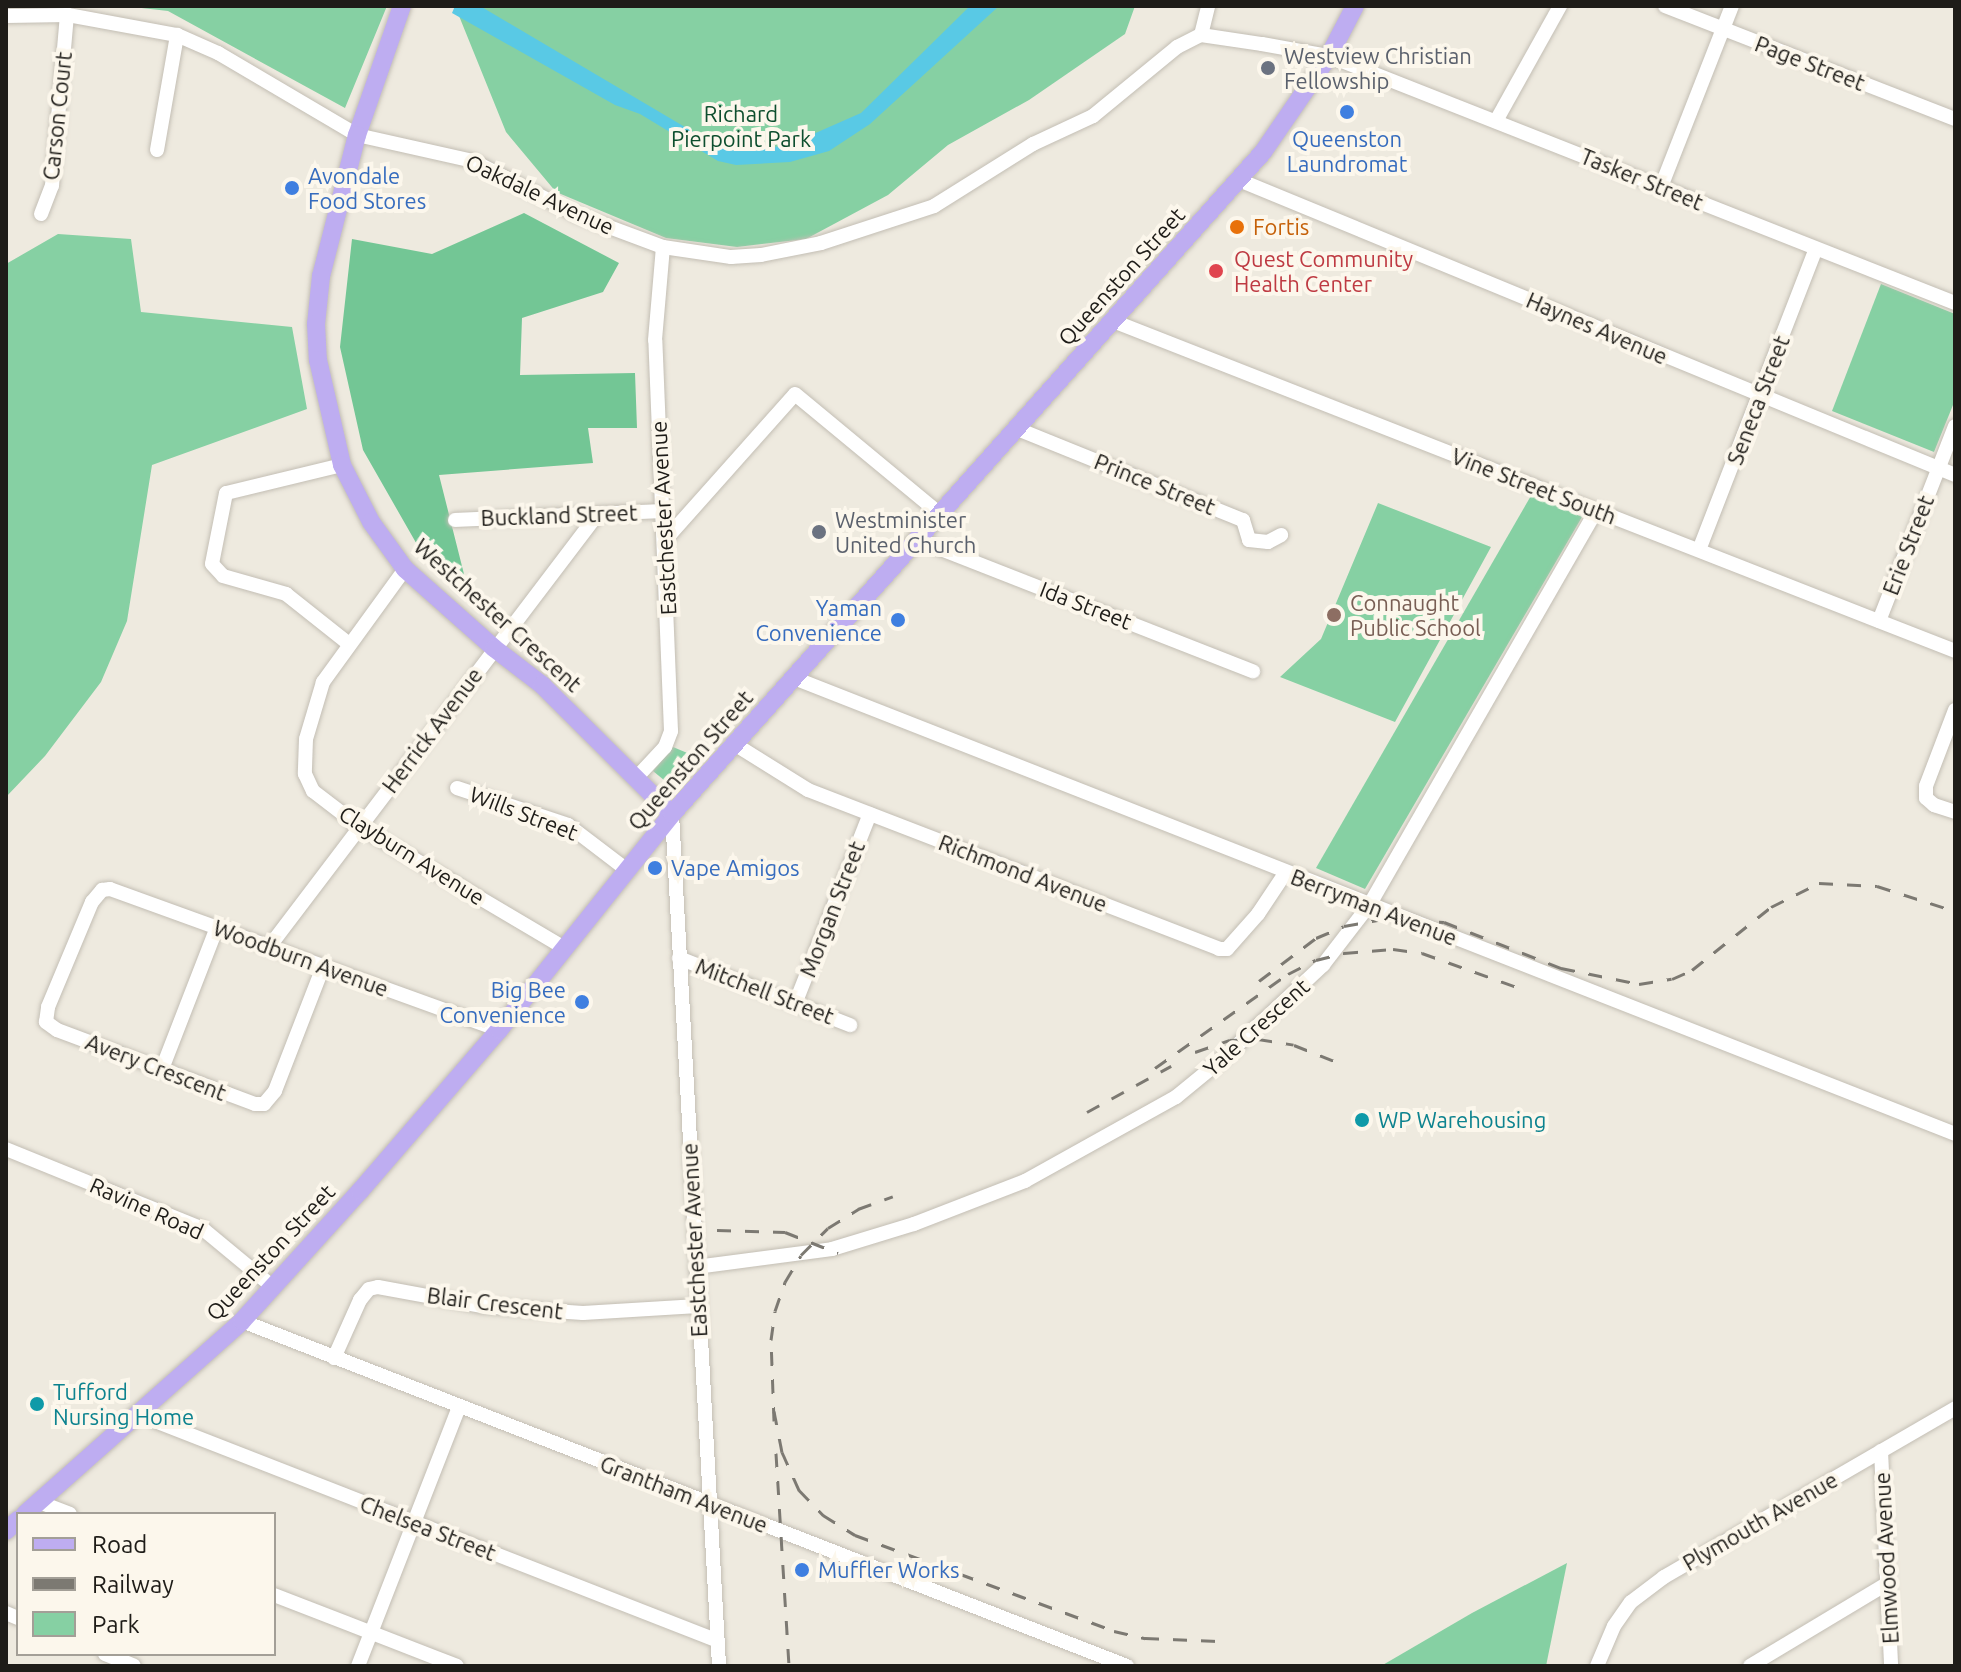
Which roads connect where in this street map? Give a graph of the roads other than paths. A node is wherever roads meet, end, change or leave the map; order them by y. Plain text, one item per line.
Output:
1 (402, 6) edge
2 (1208, 6) edge
3 (1355, 6) edge
4 (1560, 6) edge
5 (1665, 6) edge
6 (1732, 6) edge
7 (67, 15) junction
8 (6, 16) edge
9 (1723, 29) junction
10 (177, 35) junction
11 (1201, 35) junction
12 (1329, 56) junction
13 (1955, 119) edge
14 (1496, 121) junction
15 (357, 135) junction
16 (157, 150) dead end
17 (1239, 180) junction
18 (1661, 187) junction
19 (41, 214) dead end
20 (663, 247) junction
21 (1816, 249) junction
22 (1955, 303) edge
23 (1113, 321) junction
24 (1760, 396) junction
25 (1955, 426) edge
26 (1015, 428) junction
27 (342, 465) junction
28 (1938, 468) junction
29 (1955, 475) edge
30 (662, 511) junction
31 (1596, 511) junction
32 (940, 514) junction
33 (597, 515) junction
34 (455, 520) dead end
35 (1281, 535) dead end
36 (665, 540) junction
37 (918, 540) junction
38 (1699, 550) junction
39 (405, 569) junction
40 (1879, 621) junction
41 (349, 644) junction
42 (494, 648) junction
43 (1955, 651) edge
44 (1253, 671) dead end
45 (794, 678) junction
46 (1955, 710) edge
47 (736, 745) junction
48 (637, 777) junction
49 (457, 788) dead end
50 (1955, 812) edge
51 (672, 814) junction
52 (870, 814) junction
53 (360, 827) junction
54 (627, 870) junction
55 (1286, 872) junction
56 (102, 890) joint
57 (1370, 904) junction
58 (217, 927) junction
59 (269, 947) junction
60 (565, 948) junction
61 (679, 958) junction
62 (323, 967) junction
63 (795, 1004) junction
64 (850, 1025) dead end
65 (499, 1030) junction
66 (162, 1069) junction
67 (1955, 1134) edge
68 (6, 1149) edge
69 (696, 1267) junction
70 (274, 1288) junction
71 (698, 1306) junction
72 (242, 1321) junction
73 (334, 1358) junction
74 (459, 1407) junction
75 (1955, 1408) edge
76 (142, 1410) junction
77 (1881, 1451) junction
78 (709, 1503) junction
79 (32, 1508) edge
80 (57, 1512) edge
81 (413, 1522) junction
82 (1885, 1585) junction
83 (276, 1596) edge
84 (371, 1632) junction
85 (718, 1641) junction
86 (110, 1656) edge
87 (134, 1666) edge
88 (358, 1666) edge
89 (457, 1666) edge
90 (719, 1666) edge
91 (1127, 1666) edge
92 (1597, 1666) edge
93 (1750, 1666) edge
94 (1891, 1666) edge

1 - 15 main road, Westchester Crescent
2 - 11 street
3 - 12 main road, Queenston Street
4 - 14 street
5 - 9 street, Page Street
6 - 9 street
7 - 8 street, Oakdale Avenue
7 - 10 street, Oakdale Avenue
7 - 19 street, Carson Court
9 - 13 street, Page Street
9 - 18 street
10 - 15 street, Oakdale Avenue
10 - 16 street
11 - 12 street
11 - 20 street, Oakdale Avenue
12 - 14 street, Tasker Street
12 - 17 main road, Queenston Street
14 - 18 street, Tasker Street
15 - 20 street, Oakdale Avenue
15 - 27 main road, Westchester Crescent
17 - 23 main road, Queenston Street
17 - 24 street, Haynes Avenue
18 - 21 street, Tasker Street
20 - 30 street, Eastchester Avenue
21 - 22 street, Tasker Street
21 - 24 street, Seneca Street
23 - 26 main road, Queenston Street
23 - 31 street, Vine Street South
24 - 28 street, Haynes Avenue
24 - 38 street, Seneca Street
25 - 28 street, Erie Street
26 - 32 main road, Queenston Street
26 - 35 street, Prince Street
27 - 39 main road, Westchester Crescent
27 - 41 street
28 - 29 street, Haynes Avenue
28 - 40 street, Erie Street
30 - 33 street, Buckland Street
30 - 36 street, Eastchester Avenue
31 - 38 street, Vine Street South
31 - 57 street, Yale Crescent
32 - 36 street
32 - 37 main road, Queenston Street
33 - 34 street, Buckland Street
33 - 42 street, Herrick Avenue
36 - 48 street, Eastchester Avenue
37 - 44 street, Ida Street
37 - 45 main road, Queenston Street
38 - 40 street, Vine Street South
39 - 41 street, Clayburn Avenue
39 - 42 main road, Westchester Crescent
40 - 43 street, Vine Street South
41 - 53 street, Clayburn Avenue
42 - 48 main road, Westchester Crescent
42 - 53 street, Herrick Avenue
45 - 47 main road, Queenston Street
45 - 55 street, Berryman Avenue
46 - 50 street
47 - 51 main road, Queenston Street
47 - 52 street, Richmond Avenue
48 - 51 main road, Westchester Crescent
49 - 54 street, Wills Street
51 - 54 main road, Queenston Street
51 - 61 street, Eastchester Avenue
52 - 55 street, Richmond Avenue
52 - 63 street, Morgan Street
53 - 59 street, Herrick Avenue
53 - 60 street, Clayburn Avenue
54 - 60 main road, Queenston Street
55 - 57 street, Berryman Avenue
56 - 58 street, Woodburn Avenue
56 - 66 street, Avery Crescent
57 - 67 street, Berryman Avenue
57 - 69 street, Yale Crescent
58 - 59 street, Woodburn Avenue
58 - 66 street
59 - 62 street, Woodburn Avenue
60 - 65 main road, Queenston Street
61 - 63 street, Mitchell Street
61 - 69 street, Eastchester Avenue
62 - 65 street, Woodburn Avenue
62 - 66 street, Avery Crescent
63 - 64 street, Mitchell Street
65 - 70 main road, Queenston Street
68 - 70 street, Ravine Road
69 - 71 street, Eastchester Avenue
70 - 72 main road, Queenston Street
71 - 73 street, Blair Crescent
71 - 78 street, Eastchester Avenue
72 - 73 street, Grantham Avenue
72 - 76 main road, Queenston Street
73 - 74 street, Grantham Avenue
74 - 78 street, Grantham Avenue
74 - 81 street
75 - 77 street, Plymouth Avenue
76 - 79 main road, Queenston Street
76 - 81 street, Chelsea Street
77 - 82 street, Elmwood Avenue
77 - 92 street, Plymouth Avenue
78 - 85 street, Eastchester Avenue
78 - 91 street, Grantham Avenue
79 - 80 street
81 - 84 street
81 - 85 street, Chelsea Street
82 - 93 street
82 - 94 street, Elmwood Avenue
83 - 84 street
84 - 88 street
84 - 89 street
85 - 90 street, Eastchester Avenue
86 - 87 street

